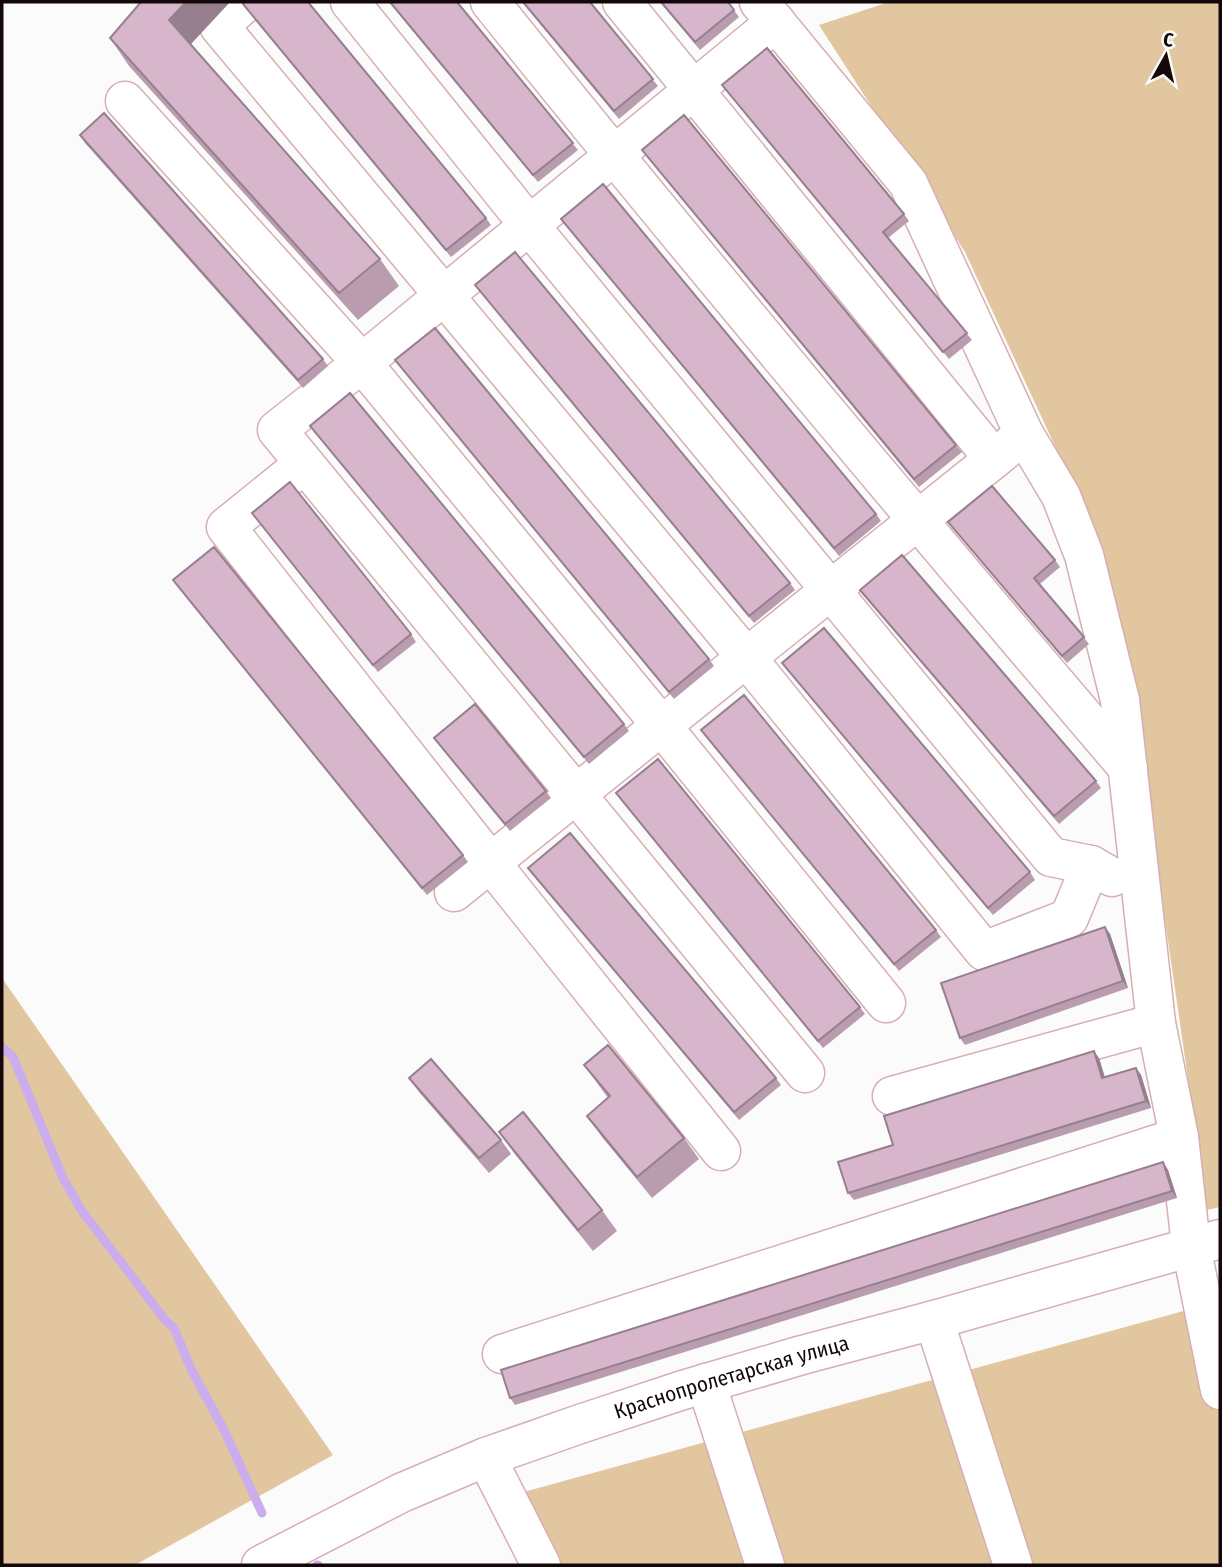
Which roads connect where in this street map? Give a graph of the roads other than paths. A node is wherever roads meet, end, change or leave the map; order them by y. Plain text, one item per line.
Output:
1 (246, 2) edge
2 (350, 2) edge
3 (490, 2) edge
4 (622, 2) edge
5 (768, 12) edge
6 (694, 89) junction
7 (125, 101) dead end
8 (613, 156) junction
9 (530, 225) junction
10 (444, 295) junction
11 (362, 363) junction
12 (1024, 434) junction
13 (994, 459) junction
14 (304, 464) junction
15 (916, 520) junction
16 (830, 590) junction
17 (746, 657) junction
18 (661, 726) junction
19 (1128, 768) junction
20 (576, 793) junction
21 (490, 862) junction
22 (1091, 865) junction
23 (454, 892) dead end
24 (1141, 894) junction
25 (886, 1003) dead end
26 (1156, 1023) junction
27 (805, 1073) dead end
28 (892, 1096) dead end
29 (1178, 1137) junction
30 (721, 1152) dead end
31 (1205, 1243) edge
32 (934, 1320) junction
33 (502, 1354) dead end
34 (706, 1383) junction
35 (1220, 1390) edge
36 (485, 1457) junction
37 (261, 1565) edge
38 (541, 1565) edge
39 (765, 1565) edge
40 (1013, 1565) edge

1 - 10 street
2 - 9 street
3 - 8 street
4 - 6 street
5 - 6 street
5 - 12 street
6 - 8 street
6 - 13 street
7 - 11 street
8 - 9 street
8 - 15 street
9 - 10 street
9 - 16 street
10 - 11 street
10 - 17 street
11 - 14 street
11 - 18 street
12 - 13 street
12 - 19 street
13 - 15 street
14 - 20 street
14 - 21 street
15 - 16 street
15 - 19 street
16 - 17 street
16 - 22 street
17 - 18 street
17 - 22 street
18 - 20 street
18 - 25 street
19 - 24 street
20 - 21 street
20 - 27 street
21 - 23 street
21 - 30 street
22 - 24 street
24 - 26 street
26 - 28 street
26 - 29 street
29 - 31 street
29 - 33 street
31 - 32 street, Краснопролетарская улица
31 - 35 street
32 - 34 street, Краснопролетарская улица
32 - 40 street
34 - 36 street, Краснопролетарская улица
34 - 39 street
36 - 37 street, Краснопролетарская улица
36 - 38 street

